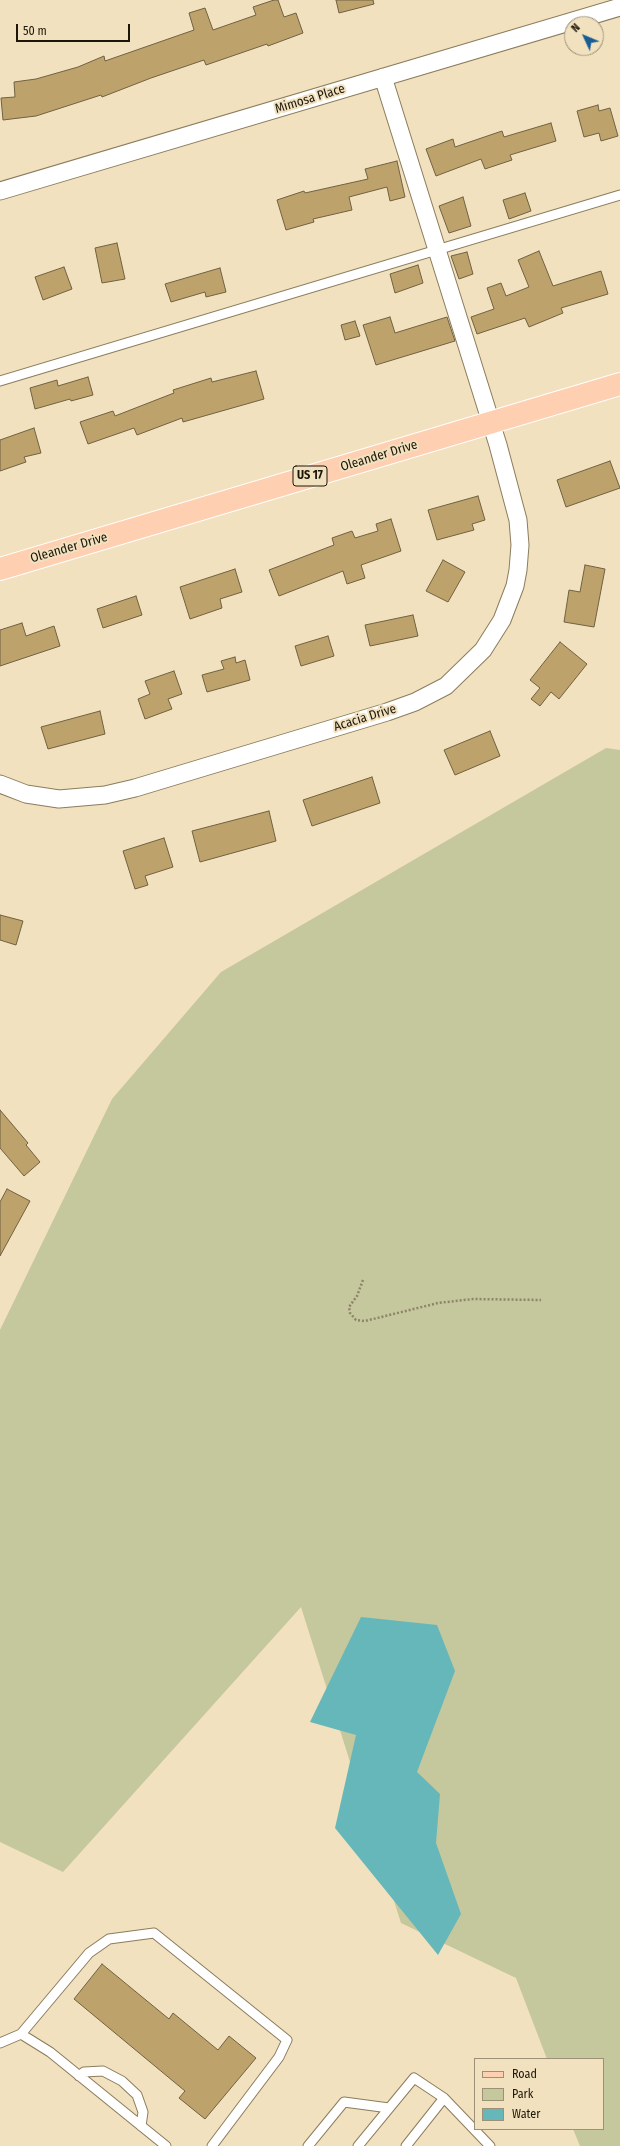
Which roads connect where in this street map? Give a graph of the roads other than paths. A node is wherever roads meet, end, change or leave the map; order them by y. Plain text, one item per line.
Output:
1 (620, 6) edge
2 (383, 77) junction
3 (0, 191) edge
4 (620, 195) edge
5 (436, 250) junction
6 (0, 381) edge
7 (620, 384) edge
8 (490, 423) junction
9 (0, 569) edge
10 (0, 784) edge
11 (21, 2034) junction
12 (0, 2043) edge
13 (78, 2076) junction
14 (444, 2098) junction
15 (389, 2108) junction
16 (141, 2126) junction
17 (474, 2129) edge
18 (475, 2130) edge
19 (166, 2146) edge
20 (212, 2146) edge
21 (308, 2146) edge
22 (358, 2146) edge
23 (406, 2146) edge
24 (490, 2146) edge

1 - 2 street, Mimosa Place
2 - 3 street, Mimosa Place
2 - 5 street, Acacia Drive
4 - 5 lane
5 - 6 lane
5 - 8 street, Acacia Drive
7 - 8 main road, Oleander Drive / US 17
8 - 9 main road, Oleander Drive / US 17
8 - 10 street, Acacia Drive
11 - 12 lane
11 - 13 lane
11 - 20 lane
13 - 16 lane
13 - 16 lane
14 - 15 lane
14 - 17 lane
14 - 23 lane
15 - 21 lane
15 - 22 lane
16 - 19 lane
18 - 24 lane

